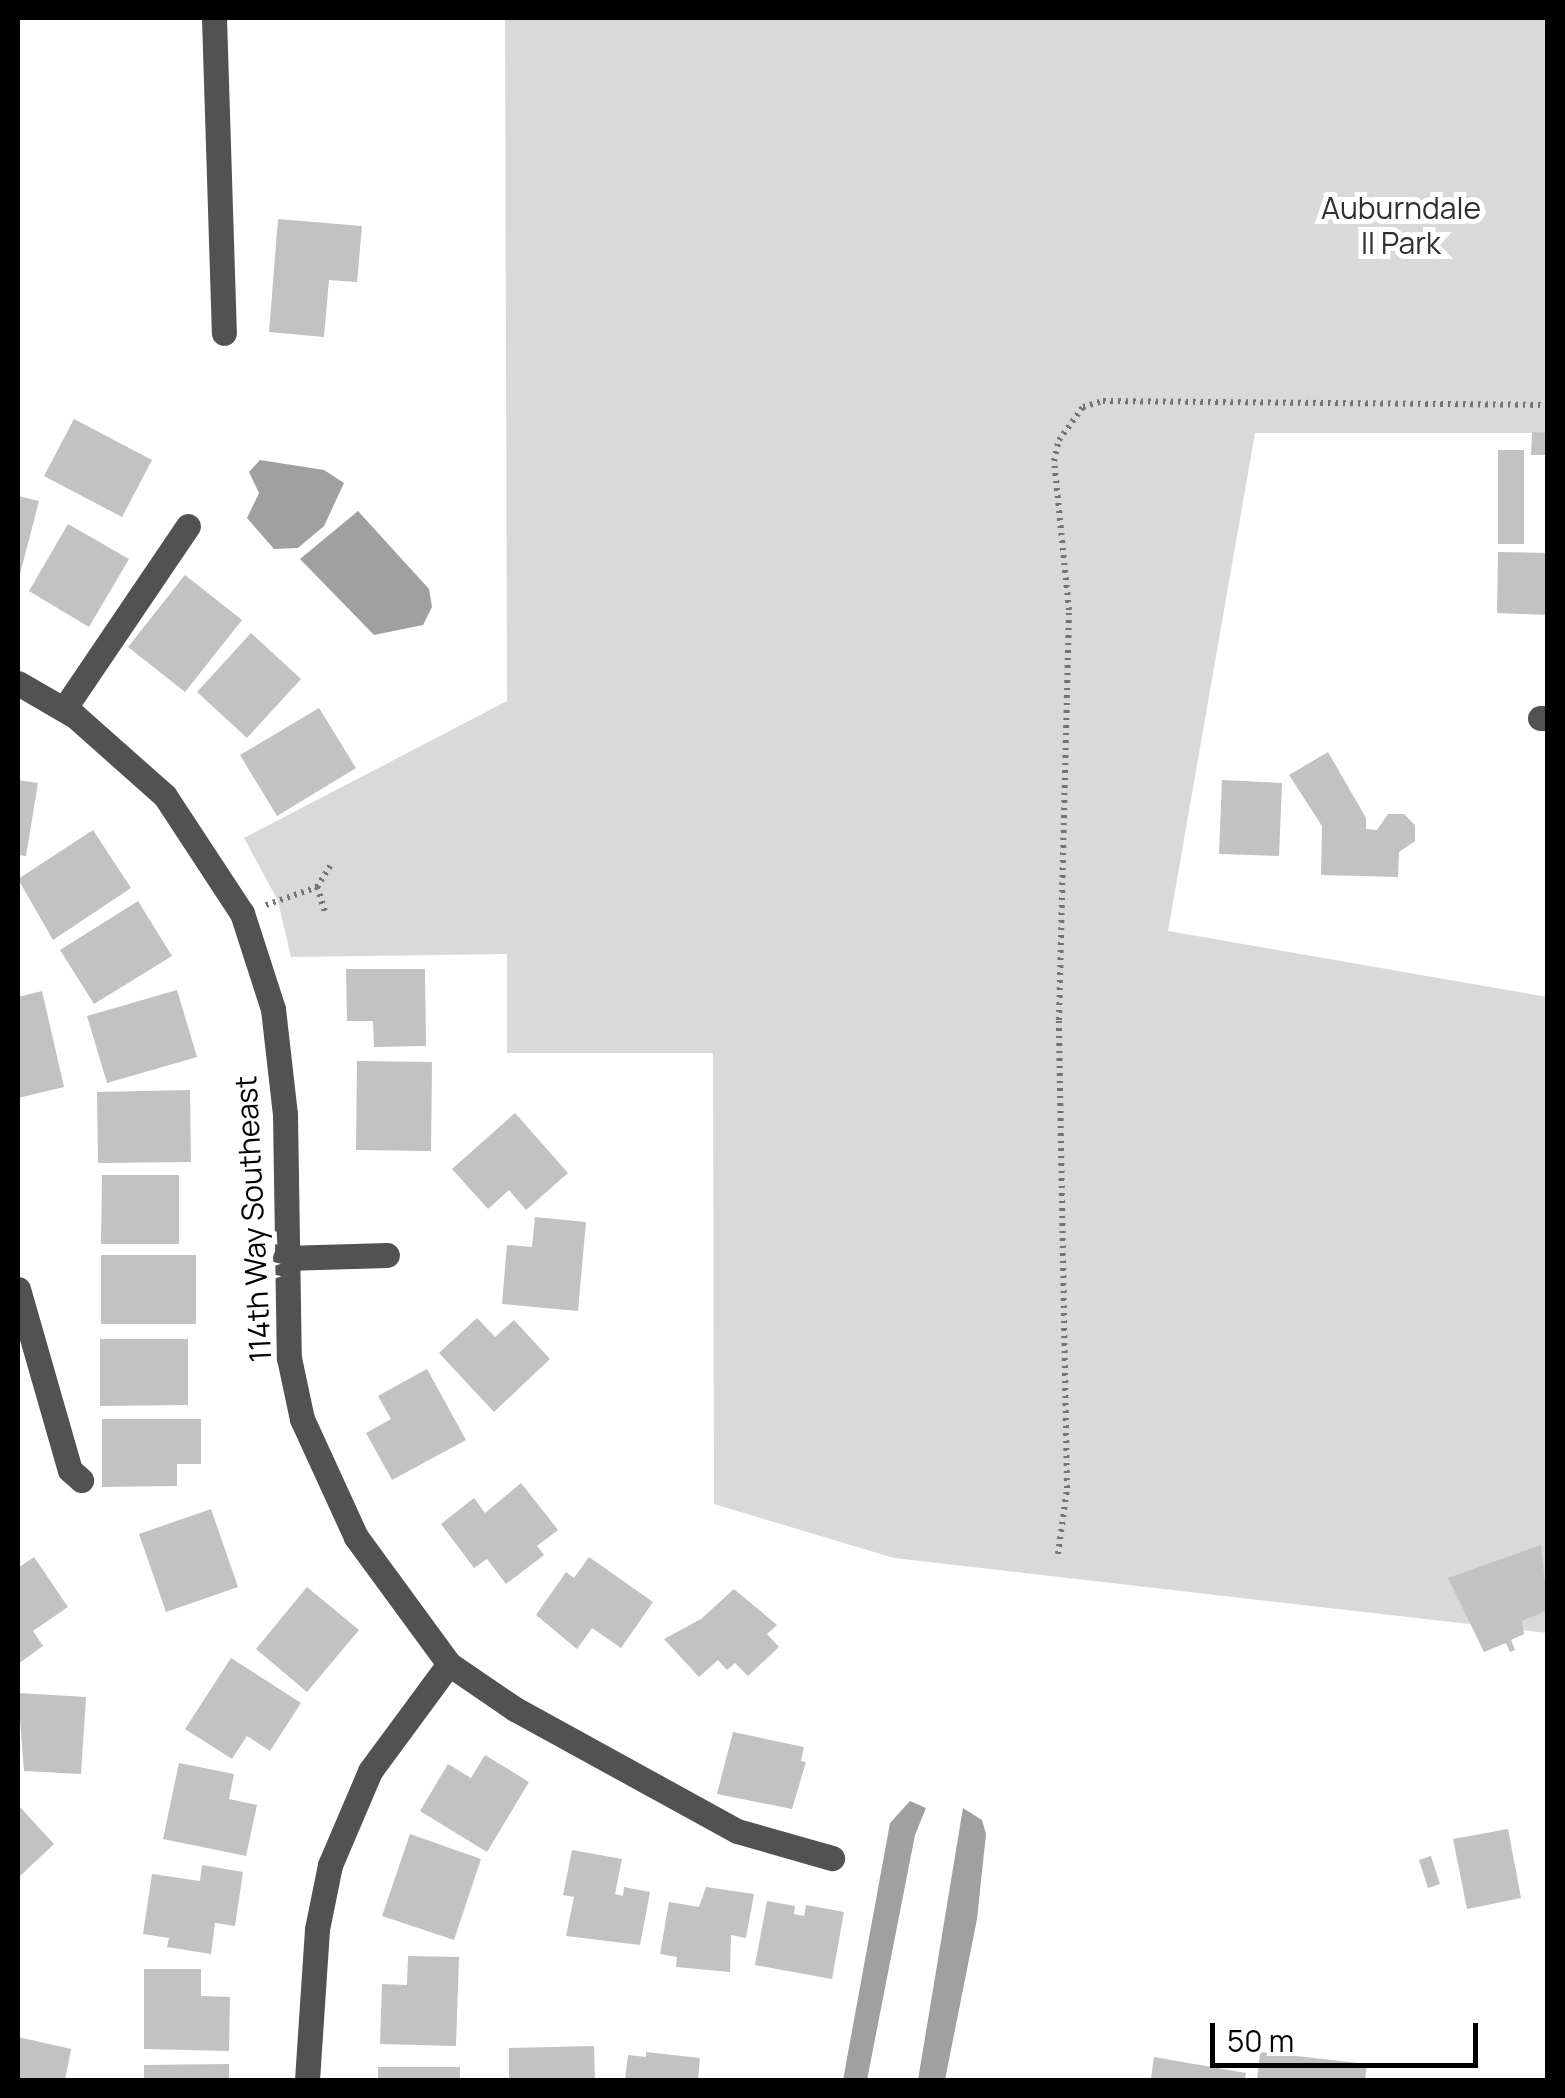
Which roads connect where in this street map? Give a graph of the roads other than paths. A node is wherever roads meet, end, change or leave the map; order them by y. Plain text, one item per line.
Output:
1 (214, 18) edge
2 (224, 332) dead end
3 (188, 526) dead end
4 (18, 683) edge
5 (64, 709) junction
6 (387, 1256) dead end
7 (285, 1258) junction
8 (18, 1289) edge
9 (80, 1480) dead end
10 (449, 1664) junction
11 (832, 1858) dead end
12 (307, 2080) edge

1 - 2 street
3 - 5 street
4 - 5 street, 114th Way Southeast
5 - 7 street, 114th Way Southeast
6 - 7 street
7 - 10 street, 114th Way Southeast
8 - 9 street
10 - 11 street, 114th Way Southeast
10 - 12 street

